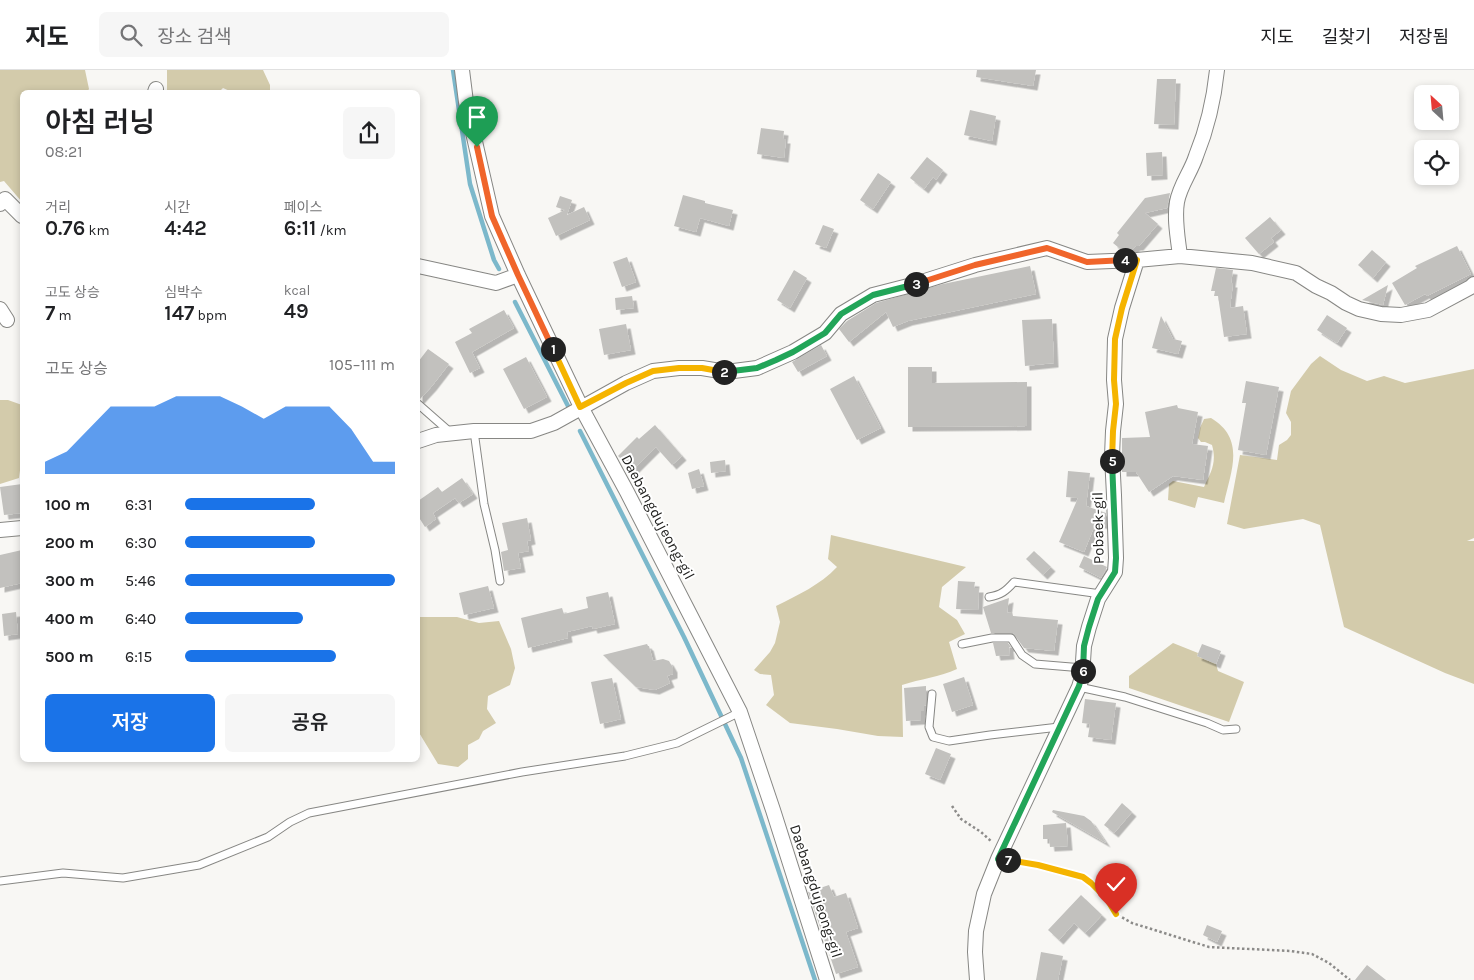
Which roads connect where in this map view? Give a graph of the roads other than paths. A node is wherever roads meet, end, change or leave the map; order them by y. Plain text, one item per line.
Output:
1 (462, 70) edge
2 (1217, 70) edge
3 (0, 204) edge
4 (20, 214) edge
5 (1180, 256) junction
6 (1137, 260) junction
7 (420, 266) edge
8 (518, 275) junction
9 (1474, 284) edge
10 (420, 406) edge
11 (580, 407) junction
12 (474, 432) junction
13 (451, 434) junction
14 (420, 440) edge
15 (20, 528) edge
16 (0, 530) edge
17 (500, 581) dead end
18 (1101, 594) junction
19 (989, 597) dead end
20 (962, 644) dead end
21 (1083, 668) junction
22 (1079, 686) junction
23 (932, 694) dead end
24 (735, 715) junction
25 (1060, 727) junction
26 (1236, 729) dead end
27 (0, 881) edge
28 (827, 980) edge
29 (977, 980) edge

1 - 8 street, Daebangdujeong-gil
2 - 5 street
3 - 4 street
5 - 6 street
5 - 9 street
6 - 11 street
6 - 18 street, Pobaek-gil
7 - 8 street
8 - 11 street, Daebangdujeong-gil
10 - 13 lane
11 - 12 street
11 - 24 street, Daebangdujeong-gil
12 - 13 street
12 - 17 lane
13 - 14 street
15 - 16 street
18 - 19 lane
18 - 21 street, Pobaek-gil
20 - 21 lane
21 - 22 street, Pobaek-gil
22 - 25 street, Pobaek-gil
22 - 26 lane
23 - 25 lane
24 - 27 lane
24 - 28 street, Daebangdujeong-gil
25 - 29 street, Pobaek-gil

